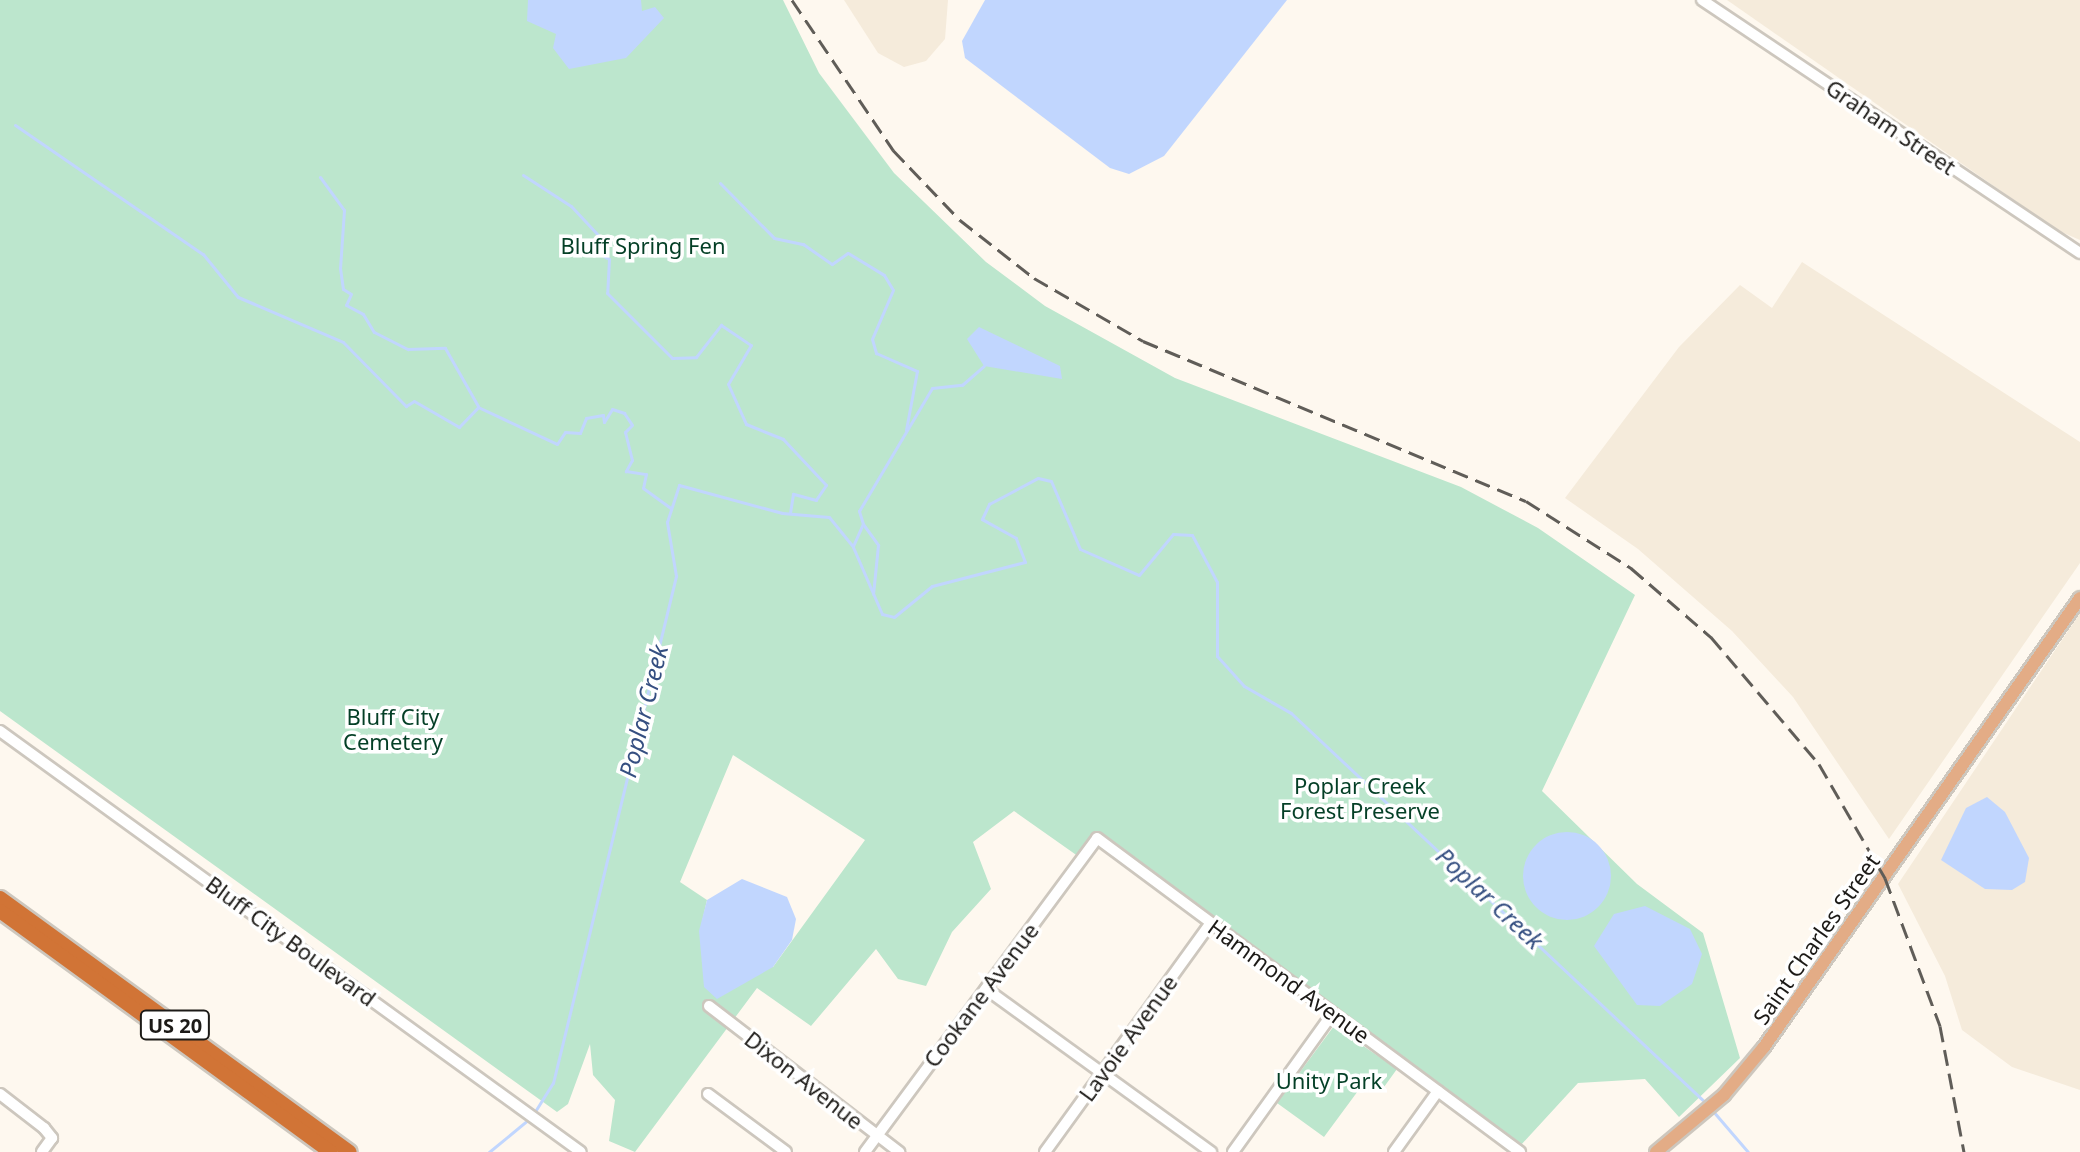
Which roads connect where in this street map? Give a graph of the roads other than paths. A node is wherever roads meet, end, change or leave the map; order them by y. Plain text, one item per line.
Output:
1 (1702, 0) edge
2 (2080, 253) edge
3 (2080, 598) edge
4 (0, 731) edge
5 (1097, 838) joint
6 (0, 898) edge
7 (0, 911) edge
8 (1211, 923) junction
9 (986, 989) junction
10 (709, 1006) dead end
11 (1333, 1013) junction
12 (1103, 1073) junction
13 (1438, 1091) junction
14 (0, 1094) edge
15 (708, 1094) dead end
16 (877, 1136) junction
17 (42, 1152) edge
18 (330, 1152) edge
19 (350, 1152) edge
20 (581, 1152) edge
21 (786, 1152) edge
22 (865, 1152) edge
23 (899, 1152) edge
24 (1045, 1152) edge
25 (1211, 1152) edge
26 (1233, 1152) edge
27 (1394, 1152) edge
28 (1520, 1152) edge
29 (1656, 1152) edge

1 - 2 street, Graham Street
3 - 29 main road, Saint Charles Street
4 - 20 street, Bluff City Boulevard
5 - 8 street, Hammond Avenue
5 - 9 street, Cookane Avenue
6 - 19 highway, US 20
7 - 18 highway, US 20
8 - 11 street, Hammond Avenue
8 - 12 street, Lavoie Avenue
9 - 12 street
9 - 16 street, Cookane Avenue
10 - 16 street, Dixon Avenue
11 - 13 street, Hammond Avenue
11 - 26 street
12 - 24 street, Lavoie Avenue
12 - 25 street
13 - 27 street
13 - 28 street, Hammond Avenue
14 - 17 street
15 - 21 street
16 - 22 street, Cookane Avenue
16 - 23 street, Dixon Avenue

